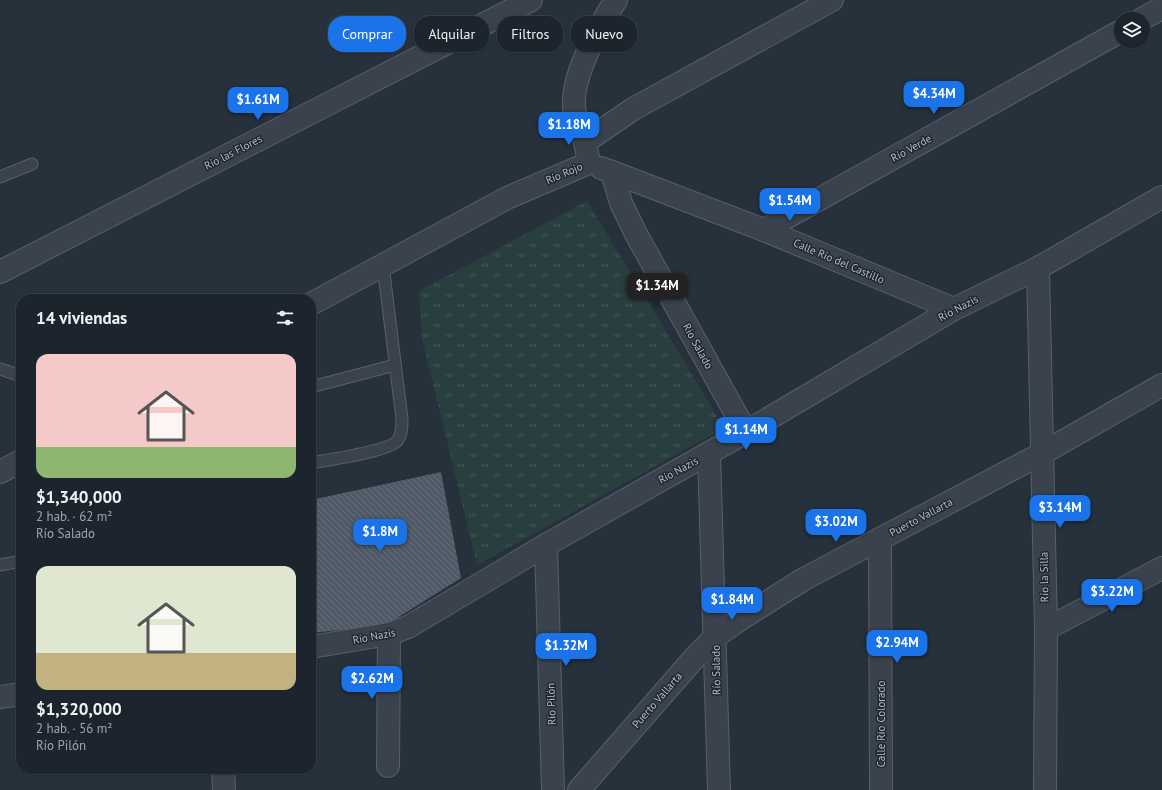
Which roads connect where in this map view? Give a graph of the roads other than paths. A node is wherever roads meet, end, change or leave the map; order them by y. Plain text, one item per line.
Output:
1 (531, 0) edge
2 (616, 0) edge
3 (832, 0) edge
4 (1162, 8) edge
5 (1150, 15) edge
6 (1114, 34) edge
7 (585, 142) junction
8 (589, 163) junction
9 (32, 164) dead end
10 (612, 172) junction
11 (0, 178) edge
12 (1162, 197) edge
13 (764, 230) junction
14 (383, 265) junction
15 (1038, 268) junction
16 (0, 272) edge
17 (316, 301) edge
18 (954, 309) junction
19 (395, 365) junction
20 (0, 369) edge
21 (16, 374) edge
22 (316, 386) edge
23 (1162, 386) edge
24 (746, 432) junction
25 (709, 453) junction
26 (1041, 454) junction
27 (316, 462) edge
28 (16, 464) edge
29 (0, 472) edge
30 (880, 538) junction
31 (546, 545) junction
32 (16, 562) edge
33 (0, 565) edge
34 (1162, 568) edge
35 (1046, 629) junction
36 (389, 634) junction
37 (715, 637) junction
38 (316, 645) edge
39 (16, 695) edge
40 (0, 697) edge
41 (388, 766) dead end
42 (223, 774) edge
43 (224, 790) edge
44 (553, 790) edge
45 (579, 790) edge
46 (719, 790) edge
47 (881, 790) edge
48 (1045, 790) edge

1 - 16 street, Río las Flores
2 - 7 street, Río Rojo
3 - 7 street
4 - 5 street
6 - 13 street, Río Verde
7 - 8 street, Río Rojo
8 - 10 street
8 - 14 street, Río Rojo
9 - 11 lane
10 - 13 street, Calle Río del Castillo
10 - 24 street, Río Salado
12 - 15 street, Río Nazis
13 - 18 street, Calle Río del Castillo
14 - 17 street, Río Rojo
14 - 19 lane
15 - 18 street, Río Nazis
15 - 26 street, Río la Silla
18 - 24 street, Río Nazis
19 - 22 lane
19 - 27 lane
20 - 21 lane
23 - 26 street, Puerto Vallarta
24 - 25 street, Río Nazis
25 - 31 street, Río Nazis
25 - 37 street, Río Salado
26 - 30 street, Puerto Vallarta
26 - 35 street, Río la Silla
28 - 29 street
30 - 37 street, Puerto Vallarta
30 - 47 street, Calle Río Colorado
31 - 36 street, Río Nazis
31 - 44 street, Río Pilón
32 - 33 lane
34 - 35 street
35 - 48 street, Río la Silla
36 - 38 street, Río Nazis
36 - 41 street
37 - 45 street, Puerto Vallarta
37 - 46 street, Río Salado
39 - 40 street
42 - 43 street

